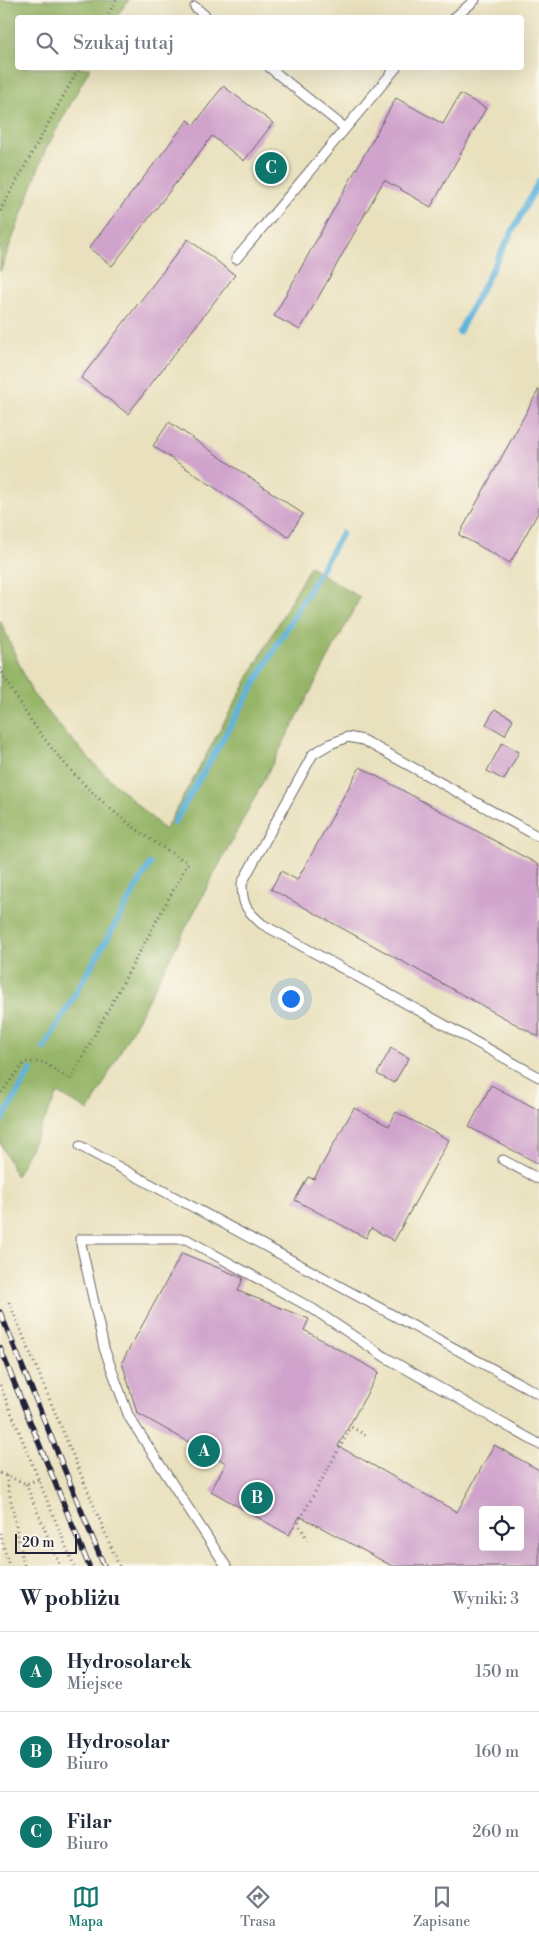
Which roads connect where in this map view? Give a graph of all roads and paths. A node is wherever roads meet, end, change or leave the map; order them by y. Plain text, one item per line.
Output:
1 (116, 0) edge
2 (475, 0) edge
3 (195, 7) dead end
4 (108, 15) edge
5 (204, 15) edge
6 (458, 15) edge
7 (78, 70) edge
8 (273, 70) edge
9 (394, 70) edge
10 (346, 128) junction
11 (0, 211) edge
12 (236, 259) dead end
13 (0, 668) edge
14 (539, 837) edge
15 (539, 1077) edge
16 (0, 1094) edge
17 (80, 1146) dead end
18 (503, 1160) dead end
19 (539, 1179) edge
20 (9, 1302) dead end
21 (0, 1385) edge
22 (539, 1394) edge
23 (369, 1437) dead end
24 (539, 1444) edge
25 (0, 1473) edge
26 (6, 1476) junction
27 (39, 1479) junction
28 (26, 1484) junction
29 (0, 1534) edge
30 (308, 1540) dead end
31 (9, 1566) edge
32 (24, 1566) edge
33 (60, 1566) edge
34 (74, 1566) edge
35 (119, 1566) edge
36 (226, 1566) edge

1 - 4 path
2 - 6 lane
3 - 5 lane
7 - 11 path
8 - 10 lane
9 - 10 lane
10 - 12 lane
13 - 16 path
14 - 15 lane
17 - 22 lane
18 - 19 lane
20 - 35 path
21 - 27 path
23 - 30 path
24 - 36 lane
25 - 26 path
26 - 28 path
26 - 32 path
27 - 28 path
27 - 34 path
28 - 33 path
29 - 31 path

